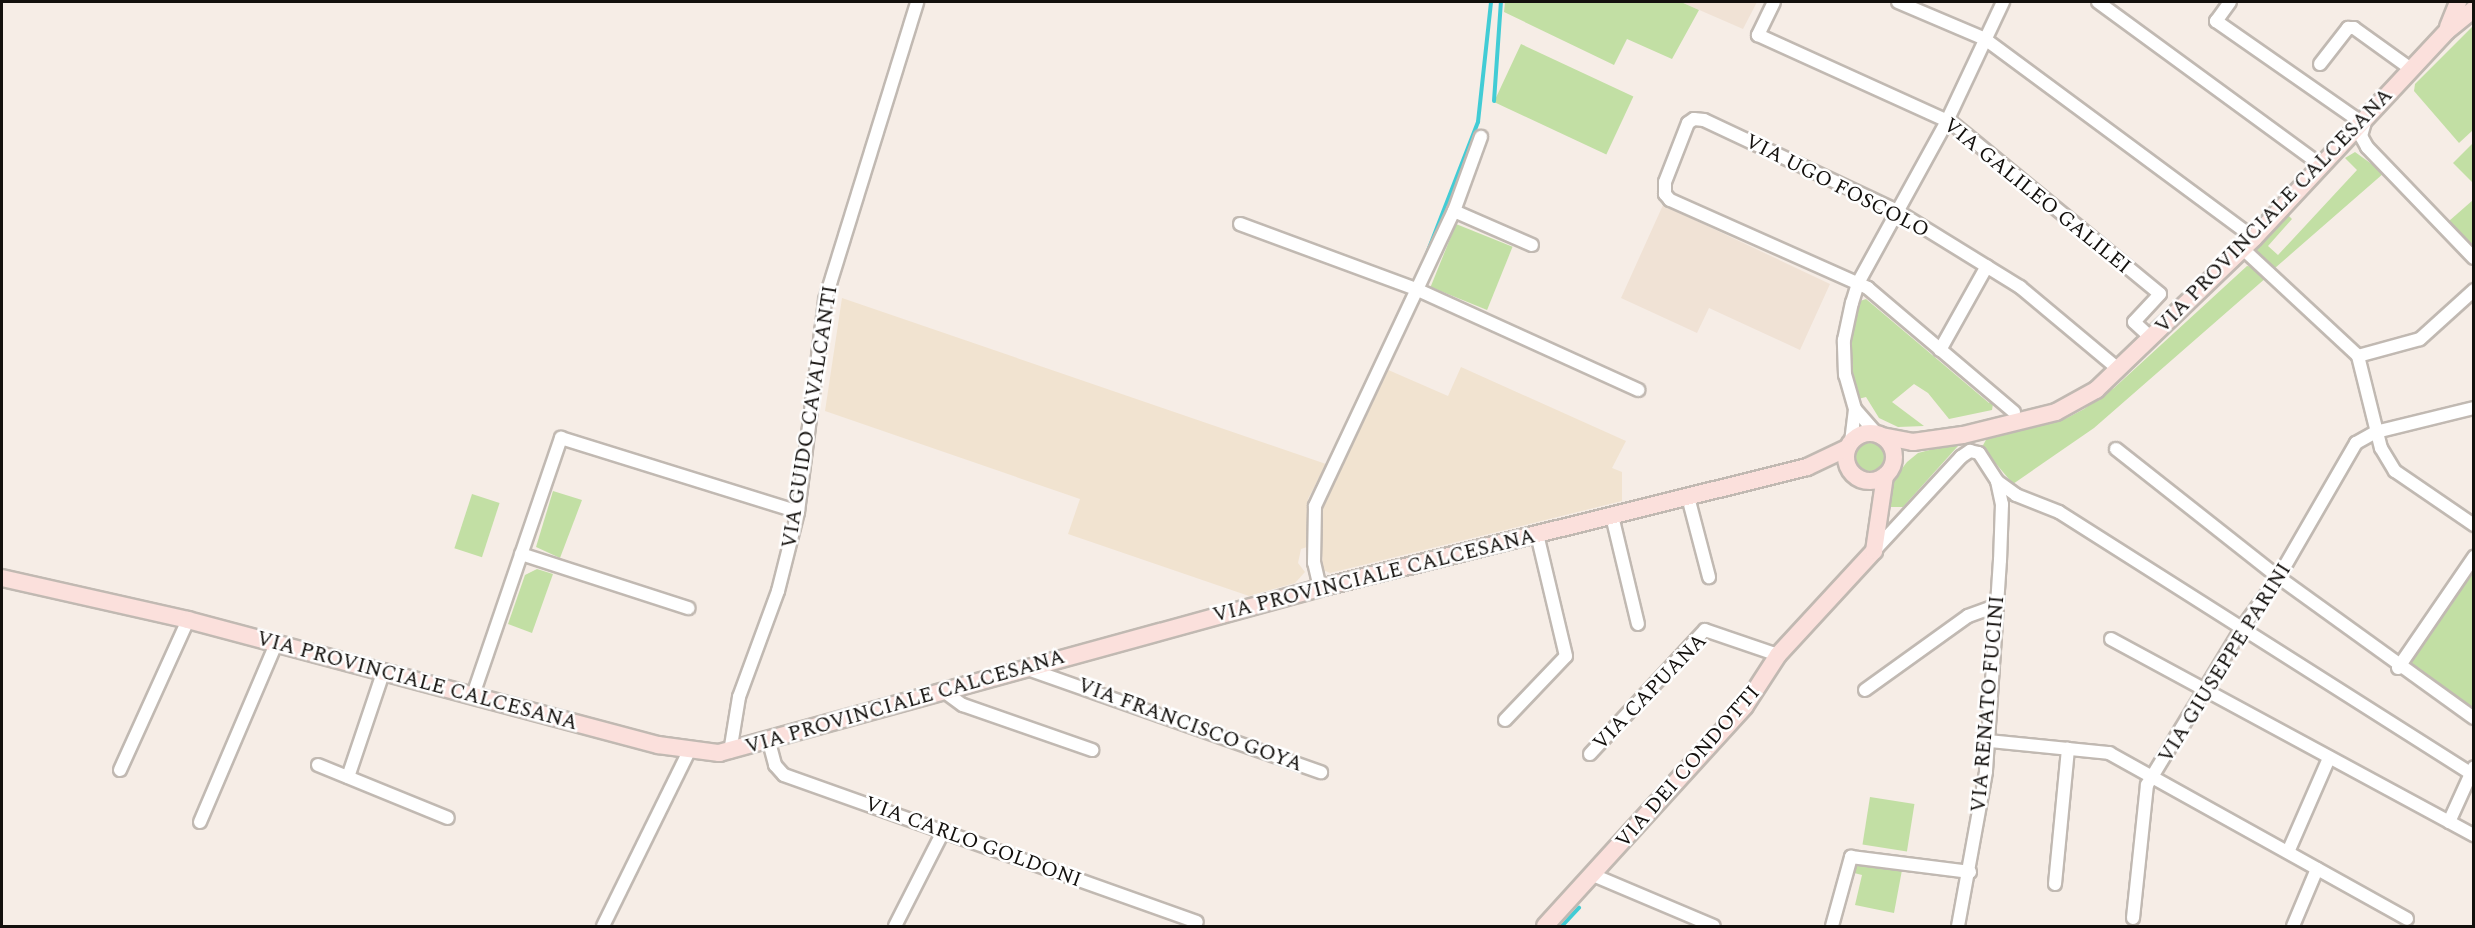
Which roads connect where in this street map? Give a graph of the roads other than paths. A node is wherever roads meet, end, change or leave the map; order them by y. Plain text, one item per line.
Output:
1 (1774, 2) edge
2 (1898, 2) edge
3 (2003, 2) edge
4 (2098, 2) edge
5 (2230, 2) edge
6 (2458, 2) edge
7 (2463, 2) edge
8 (915, 8) edge
9 (2474, 8) edge
10 (2447, 31) junction
11 (1985, 39) junction
12 (2320, 64) dead end
13 (2411, 69) junction
14 (2365, 118) junction
15 (1947, 121) junction
16 (1481, 137) dead end
17 (2321, 165) junction
18 (1454, 211) junction
19 (1897, 211) junction
20 (1240, 224) dead end
21 (2248, 244) junction
22 (1532, 245) dead end
23 (2474, 258) edge
24 (1987, 266) junction
25 (1858, 283) junction
26 (1418, 290) junction
27 (2474, 290) edge
28 (2151, 338) junction
29 (1940, 350) junction
30 (2358, 356) junction
31 (2118, 369) junction
32 (1638, 390) dead end
33 (2474, 408) edge
34 (1855, 409) junction
35 (2014, 412) dead end
36 (2376, 432) junction
37 (1879, 435) junction
38 (1930, 442) junction
39 (1849, 445) junction
40 (2116, 449) dead end
41 (1807, 467) junction
42 (1889, 469) junction
43 (1855, 475) junction
44 (1997, 481) junction
45 (2016, 495) junction
46 (1688, 497) junction
47 (2002, 504) junction
48 (798, 512) junction
49 (1612, 516) junction
50 (1881, 519) junction
51 (1904, 519) junction
52 (2474, 525) edge
53 (1537, 534) junction
54 (1874, 551) junction
55 (521, 554) junction
56 (2474, 557) edge
57 (1708, 577) dead end
58 (2, 578) edge
59 (2278, 578) junction
60 (1320, 588) junction
61 (1996, 606) junction
62 (688, 608) dead end
63 (188, 621) junction
64 (1638, 624) dead end
65 (2242, 628) junction
66 (2111, 639) dead end
67 (276, 644) junction
68 (1778, 655) junction
69 (1024, 667) junction
70 (2398, 668) junction
71 (383, 673) junction
72 (942, 690) junction
73 (1865, 690) dead end
74 (2204, 690) junction
75 (473, 695) junction
76 (2474, 718) edge
77 (1505, 720) dead end
78 (1989, 741) junction
79 (768, 742) junction
80 (2068, 749) junction
81 (1092, 750) dead end
82 (688, 751) junction
83 (730, 752) junction
84 (1590, 754) dead end
85 (2329, 758) junction
86 (318, 765) dead end
87 (120, 770) dead end
88 (2472, 770) edge
89 (1322, 772) dead end
90 (348, 777) junction
91 (2154, 779) junction
92 (448, 818) dead end
93 (200, 822) dead end
94 (2449, 822) junction
95 (944, 830) junction
96 (2474, 835) edge
97 (2288, 852) junction
98 (2318, 868) junction
99 (1970, 872) junction
100 (1593, 875) junction
101 (2055, 884) dead end
102 (2133, 918) dead end
103 (2407, 919) dead end
104 (1197, 922) dead end
105 (603, 927) edge
106 (895, 927) edge
107 (1545, 927) edge
108 (1714, 927) edge
109 (1832, 927) edge
110 (1958, 927) edge
111 (2293, 927) edge

1 - 15 street, VIA GALILEO GALILEI
2 - 11 street
3 - 11 street
4 - 17 street
5 - 14 street
6 - 10 main road
7 - 9 main road
8 - 48 street, VIA GUIDO CAVALCANTI
9 - 10 main road, VIA PROVINCIALE CALCESANA
10 - 13 main road, VIA PROVINCIALE CALCESANA
11 - 15 street
11 - 21 street
12 - 13 street
13 - 14 main road, VIA PROVINCIALE CALCESANA
14 - 17 main road, VIA PROVINCIALE CALCESANA
14 - 23 street
15 - 19 street
15 - 28 street, VIA GALILEO GALILEI
16 - 18 street
17 - 21 main road, VIA PROVINCIALE CALCESANA
18 - 22 street
18 - 26 street
19 - 24 street, VIA UGO FOSCOLO
19 - 25 street
19 - 25 street, VIA UGO FOSCOLO
20 - 26 street
21 - 28 main road, VIA PROVINCIALE CALCESANA
21 - 30 street
24 - 29 street
24 - 31 street, VIA UGO FOSCOLO
25 - 29 street
25 - 34 street
26 - 32 street
26 - 60 street
27 - 30 street
28 - 31 main road, VIA PROVINCIALE CALCESANA
29 - 35 street
30 - 36 street
31 - 38 main road, VIA PROVINCIALE CALCESANA
33 - 36 street
34 - 37 street
34 - 39 street
36 - 52 street
36 - 59 street, VIA GIUSEPPE PARINI
37 - 38 main road, VIA PROVINCIALE CALCESANA
37 - 39 main road
37 - 42 main road
38 - 42 main road, VIA PROVINCIALE CALCESANA
39 - 41 main road, VIA PROVINCIALE CALCESANA
39 - 43 main road
40 - 59 street
41 - 43 main road, VIA PROVINCIALE CALCESANA
41 - 46 main road, VIA PROVINCIALE CALCESANA
42 - 43 main road
42 - 50 main road
43 - 50 main road
44 - 45 street
44 - 47 street, VIA RENATO FUCINI
44 - 51 street, VIA DEI CONDOTTI
45 - 47 street
45 - 65 street
46 - 49 main road, VIA PROVINCIALE CALCESANA
46 - 57 street
47 - 61 street, VIA RENATO FUCINI
48 - 55 street
48 - 83 street, VIA GUIDO CAVALCANTI
49 - 53 main road, VIA PROVINCIALE CALCESANA
49 - 64 street
50 - 51 street
50 - 54 main road
51 - 54 street, VIA DEI CONDOTTI
53 - 60 main road, VIA PROVINCIALE CALCESANA
53 - 77 street
54 - 68 main road, VIA DEI CONDOTTI
55 - 62 street
55 - 75 street
56 - 70 street
58 - 63 main road, VIA PROVINCIALE CALCESANA
59 - 65 street, VIA GIUSEPPE PARINI
59 - 70 street
60 - 69 main road, VIA PROVINCIALE CALCESANA
61 - 73 street
61 - 78 street, VIA RENATO FUCINI
63 - 67 main road, VIA PROVINCIALE CALCESANA
63 - 87 street
65 - 74 street, VIA GIUSEPPE PARINI
65 - 88 street
66 - 74 street
67 - 71 main road, VIA PROVINCIALE CALCESANA
67 - 93 street
68 - 84 street, VIA CAPUANA
68 - 100 main road, VIA DEI CONDOTTI
69 - 72 main road, VIA PROVINCIALE CALCESANA
69 - 89 street, VIA FRANCISCO GOYA
70 - 76 street
71 - 75 main road, VIA PROVINCIALE CALCESANA
71 - 90 street
72 - 79 main road, VIA PROVINCIALE CALCESANA
72 - 81 street
74 - 85 street
74 - 91 street, VIA GIUSEPPE PARINI
75 - 82 main road, VIA PROVINCIALE CALCESANA
78 - 80 street
78 - 99 street, VIA RENATO FUCINI
79 - 83 main road, VIA PROVINCIALE CALCESANA
79 - 95 street, VIA CARLO GOLDONI
80 - 91 street
80 - 101 street
82 - 83 main road, VIA PROVINCIALE CALCESANA
82 - 105 street
85 - 94 street
85 - 97 street
86 - 90 street
88 - 94 street
90 - 92 street
91 - 97 street
91 - 102 street, VIA GIUSEPPE PARINI
94 - 96 street
95 - 104 street, VIA CARLO GOLDONI
95 - 106 street
97 - 98 street
98 - 103 street
98 - 111 street
99 - 109 street
99 - 110 street, VIA RENATO FUCINI
100 - 107 main road, VIA DEI CONDOTTI
100 - 108 street

